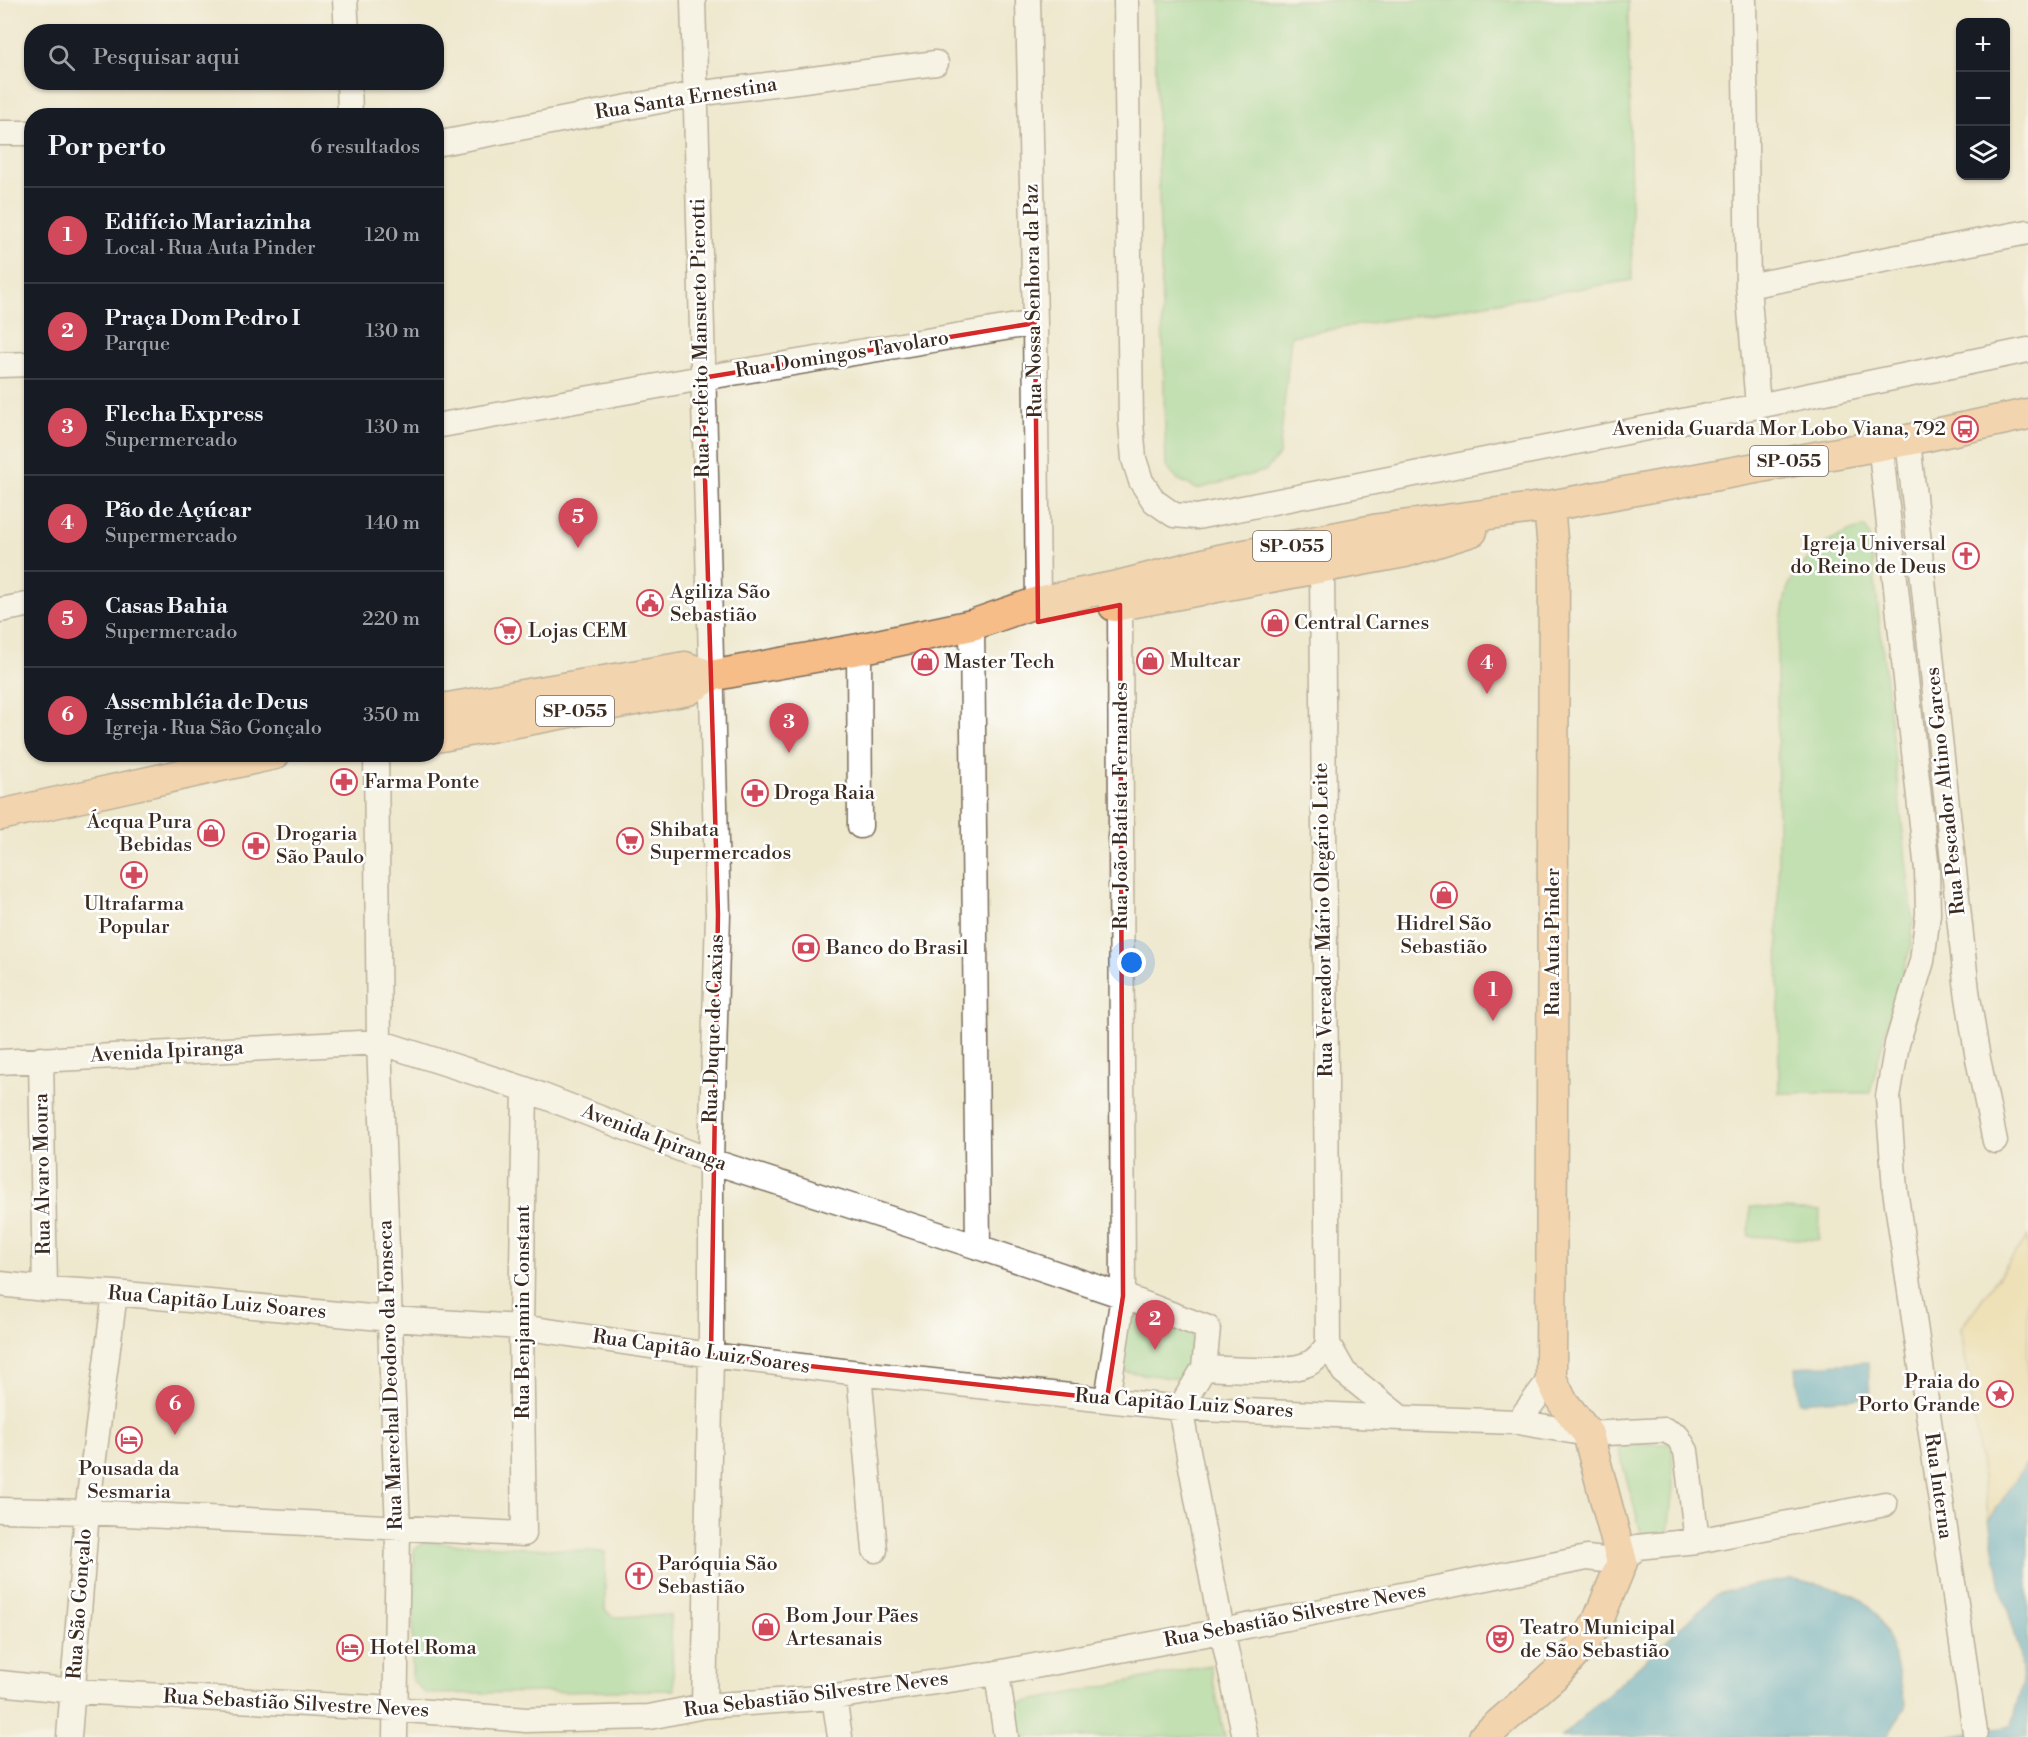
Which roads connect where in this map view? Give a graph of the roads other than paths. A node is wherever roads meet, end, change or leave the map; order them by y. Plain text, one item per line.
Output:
1 (345, 0) edge
2 (693, 0) edge
3 (1028, 0) edge
4 (1126, 0) edge
5 (1744, 0) edge
6 (346, 24) edge
7 (936, 63) dead end
8 (349, 90) edge
9 (696, 94) junction
10 (350, 108) edge
11 (0, 133) edge
12 (24, 133) edge
13 (444, 142) edge
14 (2028, 232) edge
15 (1748, 286) junction
16 (1035, 323) junction
17 (2028, 350) edge
18 (24, 364) edge
19 (0, 365) edge
20 (702, 378) junction
21 (1758, 406) junction
22 (2028, 414) edge
23 (444, 425) edge
24 (1908, 440) junction
25 (1878, 445) junction
26 (1550, 506) junction
27 (1379, 529) junction
28 (1322, 567) junction
29 (1038, 602) junction
30 (1120, 605) junction
31 (24, 606) edge
32 (0, 610) edge
33 (972, 625) junction
34 (859, 649) junction
35 (710, 676) junction
36 (444, 709) edge
37 (444, 736) edge
38 (239, 762) edge
39 (376, 762) edge
40 (0, 815) edge
41 (860, 826) dead end
42 (379, 1042) junction
43 (41, 1059) junction
44 (0, 1062) edge
45 (525, 1089) junction
46 (1995, 1141) dead end
47 (711, 1161) junction
48 (978, 1247) junction
49 (0, 1284) edge
50 (45, 1289) junction
51 (115, 1293) junction
52 (1123, 1296) junction
53 (391, 1319) junction
54 (521, 1327) junction
55 (1328, 1344) junction
56 (711, 1355) junction
57 (1204, 1368) junction
58 (859, 1373) junction
59 (1551, 1378) junction
60 (1107, 1399) junction
61 (1180, 1407) junction
62 (1401, 1418) junction
63 (1518, 1422) junction
64 (1588, 1434) junction
65 (1885, 1504) dead end
66 (0, 1510) edge
67 (87, 1512) junction
68 (398, 1529) junction
69 (1697, 1541) junction
70 (875, 1551) dead end
71 (1622, 1562) junction
72 (1222, 1631) junction
73 (997, 1673) junction
74 (0, 1683) edge
75 (74, 1691) junction
76 (834, 1697) junction
77 (705, 1706) junction
78 (395, 1709) junction
79 (650, 1727) edge
80 (526, 1728) edge
81 (1975, 1732) dead end
82 (1481, 1736) edge
83 (69, 1737) edge
84 (395, 1737) edge
85 (840, 1737) edge
86 (1006, 1737) edge
87 (1245, 1737) edge

1 - 6 street
2 - 9 street, Rua Prefeito Mansueto Pierotti
3 - 16 street, Rua Nossa Senhora da Paz
4 - 21 street
5 - 15 street
7 - 9 street, Rua Santa Ernestina
8 - 10 street
9 - 13 street, Rua Santa Ernestina
9 - 20 street, Rua Prefeito Mansueto Pierotti
11 - 12 street
14 - 15 street
15 - 21 street
16 - 20 street, Rua Domingos Tavolaro
16 - 29 street, Rua Nossa Senhora da Paz
17 - 21 street
18 - 19 street
20 - 23 street, Rua Domingos Tavolaro
20 - 35 street, Rua Prefeito Mansueto Pierotti
22 - 24 main road, SP-055
24 - 25 main road, SP-055
24 - 46 street, Rua Pescador Altino Garces
25 - 26 main road, SP-055
25 - 81 street, Rua Interna
26 - 27 main road, SP-055
26 - 28 main road, SP-055
26 - 59 main road, Rua Auta Pinder
27 - 28 street
27 - 29 main road, SP-055
28 - 30 main road, SP-055
28 - 55 street, Rua Vereador Mário Olegário Leite
29 - 33 main road, SP-055
30 - 33 main road, SP-055
30 - 52 street, Rua João Batista Fernandes
31 - 32 street
33 - 34 main road, SP-055
33 - 48 street
34 - 35 main road, SP-055
34 - 41 street
35 - 36 main road
35 - 37 main road, SP-055
35 - 47 street, Rua Duque de Caxias
38 - 40 main road
39 - 42 street, Rua Marechal Deodoro da Fonseca
42 - 43 street, Avenida Ipiranga
42 - 45 street, Avenida Ipiranga
42 - 53 street, Rua Marechal Deodoro da Fonseca
43 - 44 street, Avenida Ipiranga
43 - 50 street, Rua Alvaro Moura
45 - 47 street, Avenida Ipiranga
45 - 54 street, Rua Benjamin Constant
47 - 48 street, Avenida Ipiranga
47 - 56 street, Rua Duque de Caxias
48 - 52 street, Avenida Ipiranga
49 - 50 street, Rua Capitão Luiz Soares
50 - 51 street, Rua Capitão Luiz Soares
51 - 53 street, Rua Capitão Luiz Soares
51 - 67 street, Rua São Gonçalo
52 - 57 street, Avenida Ipiranga
52 - 60 street, Rua João Batista Fernandes
53 - 54 street, Rua Capitão Luiz Soares
53 - 68 street, Rua Marechal Deodoro da Fonseca
54 - 56 street, Rua Capitão Luiz Soares
54 - 68 street, Rua Benjamin Constant
55 - 57 street, Rua Capitão Luiz Soares
55 - 62 street
56 - 58 street, Rua Capitão Luiz Soares
56 - 77 street, Rua Duque de Caxias
57 - 61 street, Avenida Ipiranga
58 - 60 street, Rua Capitão Luiz Soares
58 - 70 street
59 - 63 street
59 - 64 main road
60 - 61 street, Rua Capitão Luiz Soares
61 - 62 street, Rua Capitão Luiz Soares
61 - 72 street
62 - 63 street, Rua Capitão Luiz Soares
63 - 64 street, Rua Capitão Luiz Soares
64 - 69 street, Rua Capitão Luiz Soares
64 - 71 main road
65 - 69 street
66 - 67 street
67 - 68 street
67 - 75 street, Rua São Gonçalo
68 - 78 street, Rua Marechal Deodoro da Fonseca
69 - 71 street
71 - 72 street, Rua Sebastião Silvestre Neves
71 - 82 main road
72 - 73 street, Rua Sebastião Silvestre Neves
72 - 87 street
73 - 76 street, Rua Sebastião Silvestre Neves
73 - 86 street
74 - 75 street, Rua Sebastião Silvestre Neves
75 - 78 street, Rua Sebastião Silvestre Neves
75 - 83 street, Rua São Gonçalo
76 - 77 street, Rua Sebastião Silvestre Neves
76 - 85 street
77 - 79 street, Rua Sebastião Silvestre Neves
78 - 80 street, Rua Sebastião Silvestre Neves
78 - 84 street, Rua Marechal Deodoro da Fonseca
79 - 80 street, Rua Sebastião Silvestre Neves

